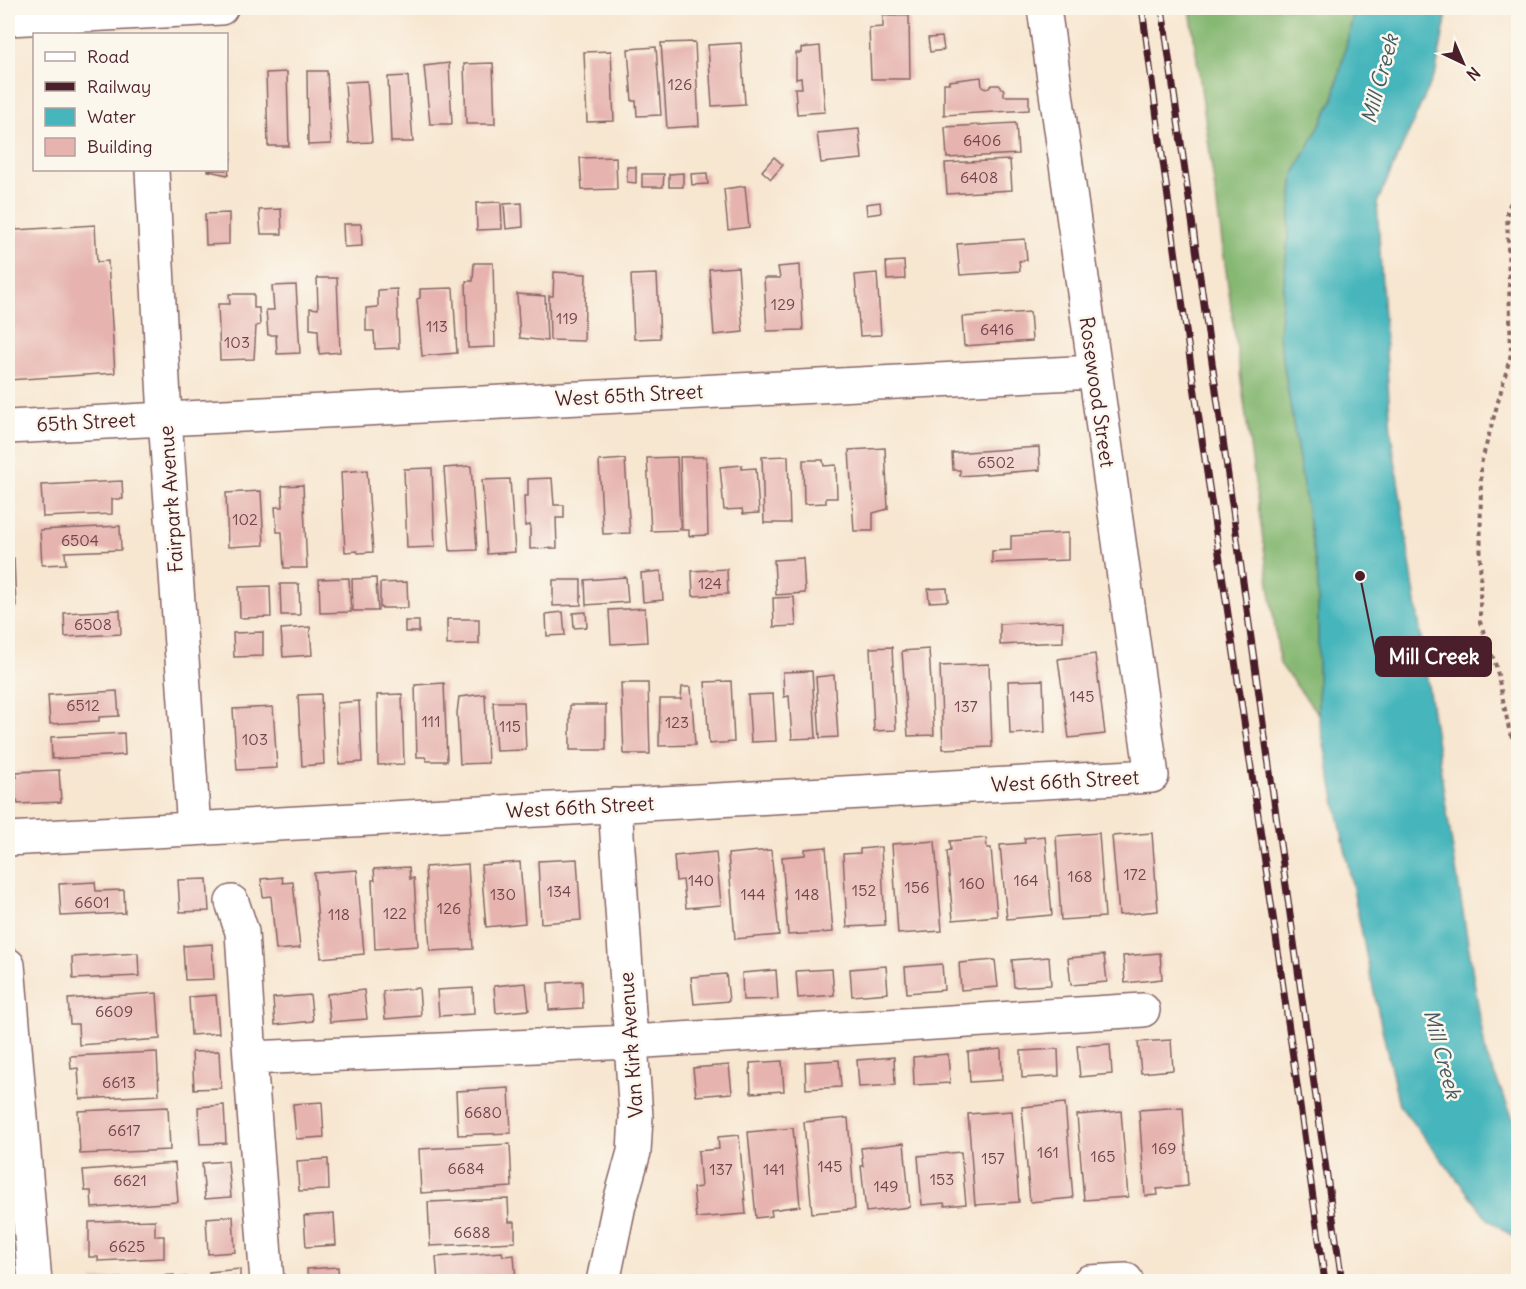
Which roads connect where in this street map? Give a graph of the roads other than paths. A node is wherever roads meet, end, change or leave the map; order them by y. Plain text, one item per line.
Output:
1 (221, 8) edge
2 (1044, 8) edge
3 (144, 18) edge
4 (8, 19) edge
5 (152, 171) edge
6 (1094, 372) junction
7 (165, 418) junction
8 (8, 427) edge
9 (1152, 776) joint
10 (615, 805) junction
11 (194, 829) junction
12 (8, 839) edge
13 (232, 902) dead end
14 (8, 965) edge
15 (1143, 1010) dead end
16 (631, 1042) junction
17 (250, 1058) junction
18 (1126, 1280) edge
19 (35, 1281) edge
20 (267, 1281) edge
21 (603, 1281) edge
22 (1089, 1281) edge

1 - 3 street
2 - 6 street, Rosewood Street
3 - 4 street
5 - 7 street, Fairpark Avenue
6 - 7 street, West 65th Street
6 - 9 street, Rosewood Street
7 - 8 street, 65th Street
7 - 11 street, Fairpark Avenue
9 - 10 street, West 66th Street
10 - 11 street, West 66th Street
10 - 16 street, Van Kirk Avenue
11 - 12 street, West 66th Street
13 - 17 street
14 - 19 street
15 - 16 street
16 - 17 street
16 - 21 street, Van Kirk Avenue
17 - 20 street
18 - 22 street

